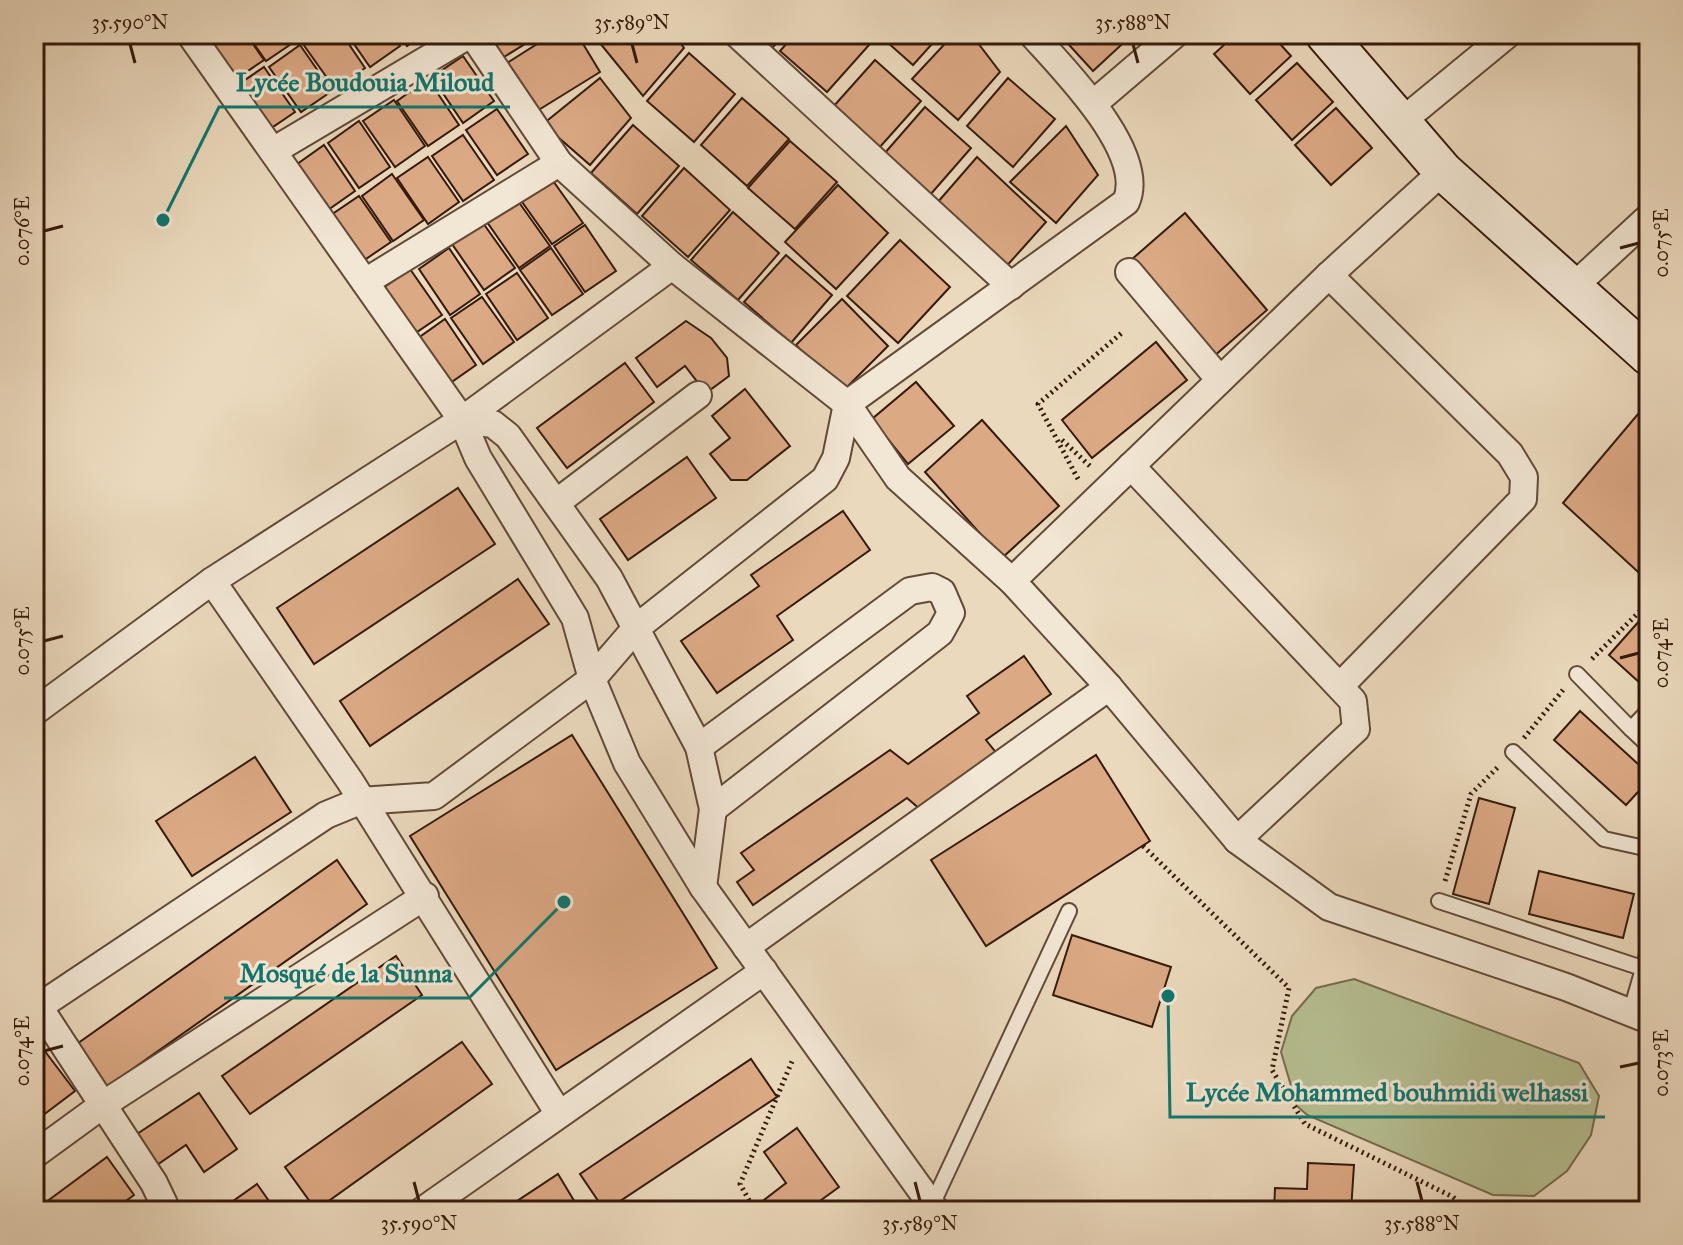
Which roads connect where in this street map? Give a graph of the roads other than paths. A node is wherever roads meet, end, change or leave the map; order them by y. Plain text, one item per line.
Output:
1 (190, 34) edge
2 (471, 34) edge
3 (737, 34) edge
4 (1032, 34) edge
5 (1175, 34) edge
6 (1325, 34) edge
7 (1508, 34) edge
8 (1093, 104) junction
9 (1401, 122) junction
10 (273, 151) junction
11 (559, 163) junction
12 (1443, 171) junction
13 (1649, 217) edge
14 (672, 266) junction
15 (1129, 272) dead end
16 (1329, 275) junction
17 (365, 282) junction
18 (1011, 286) junction
19 (1572, 288) junction
20 (1649, 355) edge
21 (1220, 380) junction
22 (698, 395) dead end
23 (847, 404) junction
24 (462, 420) junction
25 (1131, 466) junction
26 (556, 503) junction
27 (212, 581) junction
28 (1012, 581) junction
29 (636, 628) junction
30 (1577, 674) dead end
31 (592, 679) junction
32 (1341, 685) junction
33 (1109, 687) junction
34 (1649, 710) edge
35 (34, 712) edge
36 (1631, 729) junction
37 (1649, 746) edge
38 (699, 747) junction
39 (1513, 752) dead end
40 (360, 801) junction
41 (713, 809) junction
42 (1237, 840) junction
43 (1649, 849) edge
44 (703, 887) junction
45 (425, 896) junction
46 (1439, 901) dead end
47 (1069, 911) dead end
48 (746, 947) junction
49 (1649, 948) edge
50 (1642, 968) junction
51 (764, 971) junction
52 (37, 1009) edge
53 (1639, 1017) edge
54 (104, 1104) junction
55 (559, 1114) junction
56 (34, 1155) edge
57 (453, 1202) edge
58 (164, 1204) dead end
59 (930, 1209) edge
60 (422, 1211) edge

1 - 10 street
2 - 10 street
2 - 11 street
3 - 18 street
4 - 8 street
5 - 8 street
6 - 9 street
7 - 9 street
8 - 18 street
9 - 12 street
10 - 17 street
11 - 14 street
11 - 17 street
12 - 16 street
12 - 19 street
13 - 19 street
14 - 23 street
14 - 24 street
15 - 21 street
16 - 21 street
16 - 32 street
17 - 24 street
18 - 23 street
19 - 20 street
21 - 25 street
22 - 26 street
23 - 28 street
23 - 29 street
24 - 26 street
24 - 27 street
24 - 31 street
25 - 28 street
25 - 32 street
26 - 29 street
27 - 35 street
27 - 40 street
28 - 33 street
29 - 31 street
29 - 38 street
30 - 36 lane
31 - 40 street
31 - 44 street
32 - 42 street
33 - 42 street
33 - 48 street
34 - 36 lane
36 - 37 lane
38 - 41 street
38 - 41 street
39 - 43 lane
40 - 45 street
40 - 52 street
41 - 44 street
42 - 53 street
44 - 48 street
45 - 54 street
45 - 55 street
46 - 50 lane
47 - 59 lane
48 - 51 street
49 - 50 lane
50 - 53 lane
51 - 55 street
51 - 59 street
52 - 54 street
54 - 56 street
54 - 58 street
55 - 57 street
57 - 60 street

